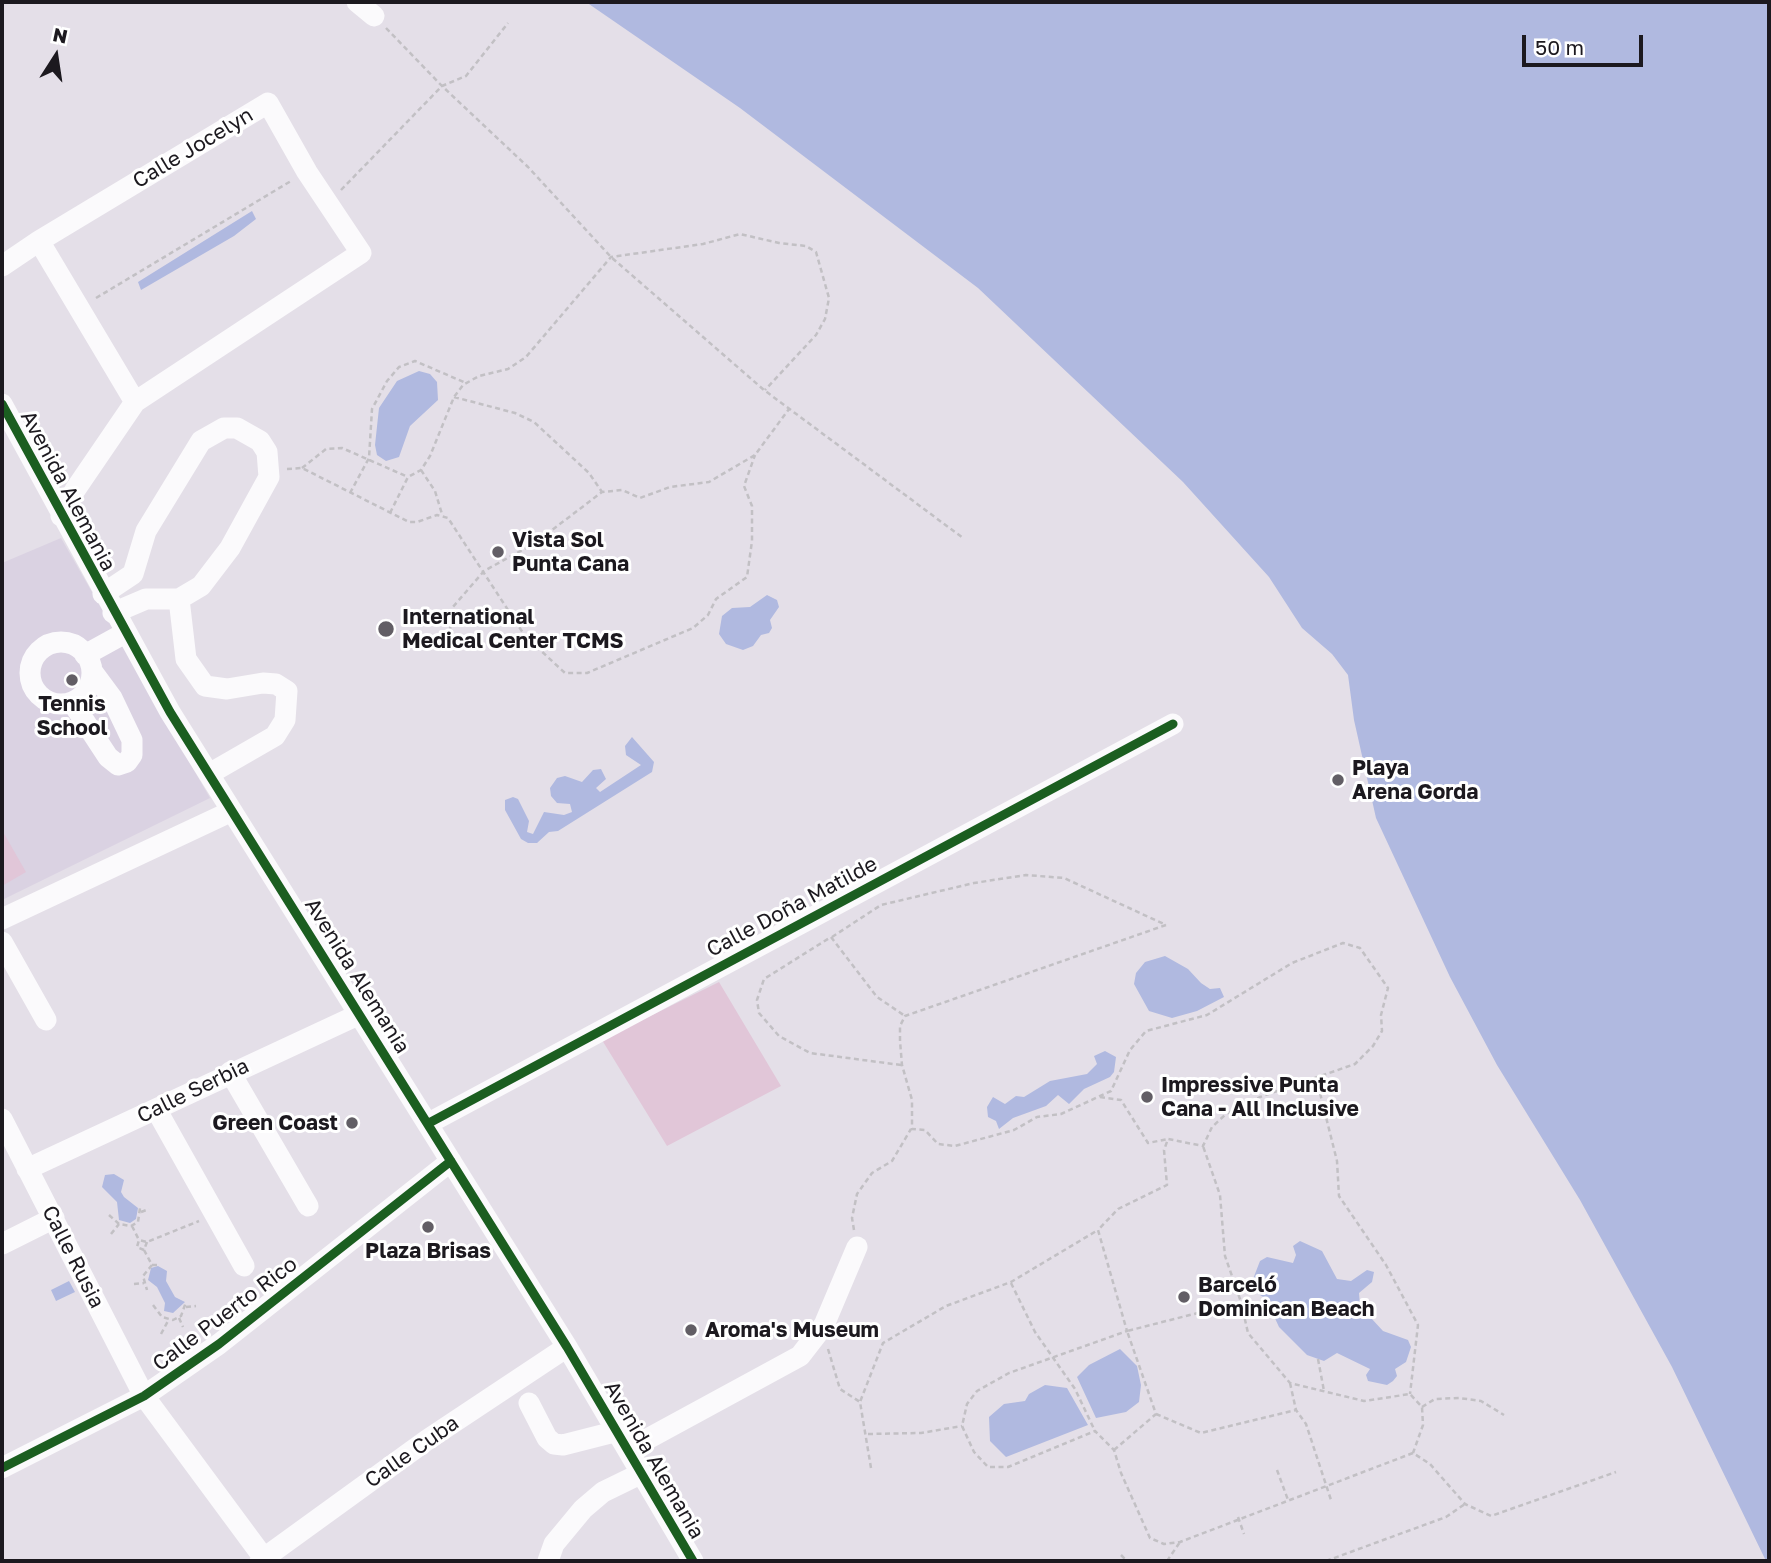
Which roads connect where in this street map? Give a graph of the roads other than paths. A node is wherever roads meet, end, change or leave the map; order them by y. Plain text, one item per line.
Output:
1 (357, 2) edge
2 (374, 16) road end
3 (39, 241) junction
4 (2, 266) edge
5 (135, 402) junction
6 (2, 404) edge
7 (61, 516) junction
8 (103, 594) junction
9 (179, 598) junction
10 (113, 613) junction
11 (125, 634) junction
12 (88, 663) junction
13 (72, 702) junction
14 (1173, 724) dead end
15 (209, 774) junction
16 (232, 811) junction
17 (2, 919) edge
18 (2, 942) edge
19 (360, 1014) junction
20 (46, 1020) dead end
21 (230, 1072) junction
22 (156, 1109) junction
23 (2, 1119) edge
24 (429, 1123) junction
25 (451, 1161) junction
26 (27, 1169) junction
27 (307, 1206) dead end
28 (54, 1218) junction
29 (2, 1244) edge
30 (858, 1247) road end
31 (244, 1266) dead end
32 (567, 1347) junction
33 (144, 1396) junction
34 (529, 1403) dead end
35 (624, 1440) junction
36 (2, 1468) edge
37 (642, 1473) junction
38 (263, 1560) edge
39 (548, 1561) edge
40 (693, 1561) edge

1 - 2 street
3 - 4 street
3 - 5 street
3 - 5 street, Calle Jocelyn
5 - 7 street, Calle Jocelyn
6 - 7 street, Avenida Alemania
7 - 8 street, Avenida Alemania
8 - 9 street
8 - 10 street, Avenida Alemania
9 - 10 street
9 - 15 street
10 - 11 street, Avenida Alemania
11 - 12 street
11 - 15 street, Avenida Alemania
12 - 13 street
12 - 13 street
12 - 13 street
14 - 24 street, Calle Doña Matilde
15 - 16 street, Avenida Alemania
16 - 17 street
16 - 19 street, Avenida Alemania
18 - 20 street
19 - 21 street, Calle Serbia
19 - 24 street, Avenida Alemania
21 - 22 street, Calle Serbia
21 - 27 street
22 - 26 street, Calle Serbia
22 - 31 street
23 - 26 street, Calle Rusia
24 - 25 street, Avenida Alemania
25 - 32 street, Avenida Alemania
25 - 33 street, Calle Puerto Rico
26 - 28 street, Calle Rusia
28 - 29 street
28 - 33 street, Calle Rusia
30 - 35 street
32 - 35 street, Avenida Alemania
32 - 38 street, Calle Cuba
33 - 36 street, Calle Puerto Rico
33 - 38 street, Calle Rusia
34 - 35 street
35 - 37 street, Avenida Alemania
37 - 39 street
37 - 40 street, Avenida Alemania

